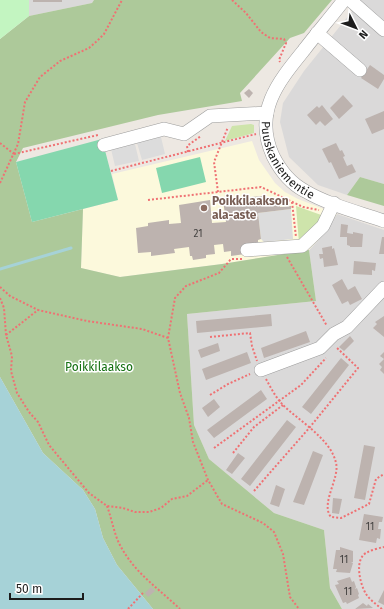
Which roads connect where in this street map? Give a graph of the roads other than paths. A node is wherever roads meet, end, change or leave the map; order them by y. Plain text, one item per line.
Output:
1 (344, 0) edge
2 (350, 0) edge
3 (384, 30) edge
4 (317, 33) junction
5 (360, 70) dead end
6 (267, 113) junction
7 (105, 139) road end
8 (334, 203) junction
9 (384, 221) edge
10 (247, 254) road end
11 (384, 288) edge
12 (261, 370) road end

1 - 4 street, Puuskaniementie
2 - 3 street
4 - 5 street
4 - 6 street, Puuskaniementie
6 - 7 street
6 - 8 street, Puuskaniementie
8 - 9 street, Puuskaniementie
8 - 10 street
11 - 12 street

